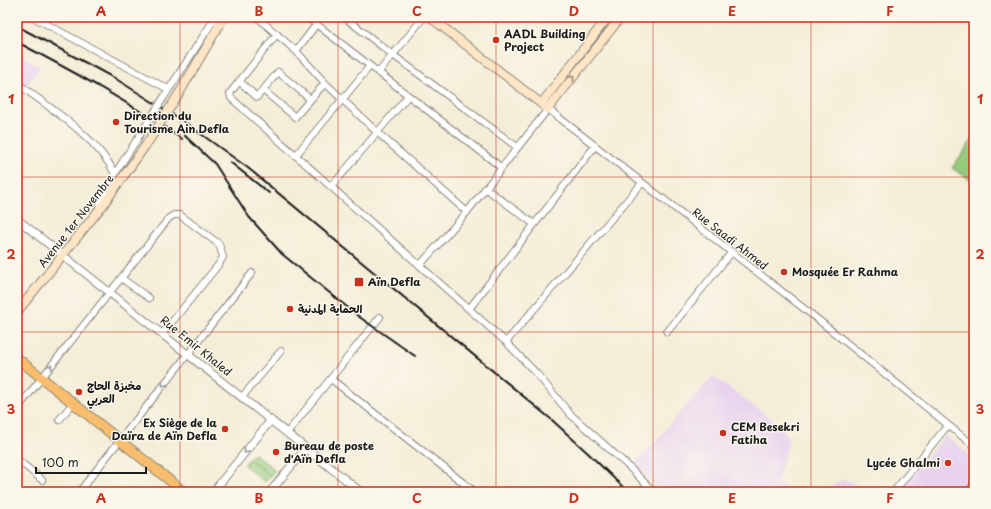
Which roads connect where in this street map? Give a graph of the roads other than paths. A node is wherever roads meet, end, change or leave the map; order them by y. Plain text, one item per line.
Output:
1 (33, 17) edge
2 (224, 17) edge
3 (257, 17) edge
4 (307, 17) edge
5 (344, 17) edge
6 (424, 17) edge
7 (430, 17) edge
8 (608, 17) edge
9 (621, 17) edge
10 (316, 25) junction
11 (277, 34) junction
12 (296, 51) junction
13 (393, 55) junction
14 (370, 66) junction
15 (378, 73) junction
16 (239, 81) junction
17 (17, 83) edge
18 (325, 83) junction
19 (168, 89) junction
20 (263, 90) junction
21 (408, 96) junction
22 (342, 97) junction
23 (310, 99) junction
24 (541, 104) junction
25 (548, 109) junction
26 (377, 132) junction
27 (596, 146) junction
28 (517, 147) junction
29 (296, 155) junction
30 (502, 168) junction
31 (115, 174) junction
32 (642, 183) junction
33 (331, 187) junction
34 (485, 188) junction
35 (467, 212) junction
36 (97, 214) junction
37 (17, 219) edge
38 (534, 224) junction
39 (731, 253) junction
40 (64, 256) junction
41 (420, 265) junction
42 (252, 273) dead end
43 (122, 278) junction
44 (110, 292) junction
45 (148, 298) dead end
46 (470, 309) junction
47 (17, 312) edge
48 (380, 317) dead end
49 (667, 332) dead end
50 (163, 333) junction
51 (506, 342) junction
52 (281, 351) dead end
53 (188, 354) junction
54 (17, 358) edge
55 (42, 378) junction
56 (331, 379) junction
57 (242, 397) junction
58 (73, 403) junction
59 (17, 409) edge
60 (59, 420) dead end
61 (271, 420) junction
62 (948, 424) junction
63 (287, 433) junction
64 (120, 442) junction
65 (974, 446) edge
66 (306, 448) junction
67 (17, 459) edge
68 (42, 480) dead end
69 (974, 484) edge
70 (895, 490) dead end
71 (79, 492) edge
72 (184, 492) edge
73 (213, 492) edge
74 (270, 492) edge
75 (361, 492) edge
76 (475, 492) edge
77 (654, 492) edge
78 (968, 492) edge

1 - 19 street
2 - 19 street
2 - 36 main road, Avenue 1er Novembre, bridge
3 - 11 street
4 - 10 street
5 - 13 street
6 - 13 street
7 - 24 main road
8 - 24 main road
25 -> 9 main road
10 - 12 street
10 - 14 street
11 - 12 street
11 - 16 street
12 - 18 street
13 - 15 street
13 - 28 street
14 - 15 street
14 - 22 street
15 - 21 street
16 - 20 street
16 - 29 street
17 - 31 street
18 - 22 street
18 - 23 street
19 - 31 street, bridge
20 - 23 street
20 - 23 street
21 - 26 street
21 - 30 street
22 - 26 street
22 - 29 street
24 - 25 main road
25 - 27 street, Rue Saadi Ahmed
25 - 28 street
26 - 33 street
26 - 35 street
27 - 32 street, Rue Saadi Ahmed
27 - 38 street
28 - 30 street
29 - 33 street
30 - 34 street
31 - 36 street
32 - 39 street, Rue Saadi Ahmed
32 - 51 street
33 - 41 street
34 - 35 street
34 - 38 street
35 - 41 street
36 - 40 main road, Avenue 1er Novembre
37 - 40 street, Rue Emir Khaled
38 - 46 street
39 - 49 street
39 - 62 street, Rue Saadi Ahmed
40 - 44 street, Rue Emir Khaled
40 - 47 main road, Avenue 1er Novembre
41 - 46 street
42 - 53 street
43 - 44 street
43 - 45 street
43 - 50 street
44 - 50 street, Rue Emir Khaled
55 -> 44 street
46 - 51 street
48 - 56 street
50 - 53 street, Rue Emir Khaled
51 - 77 street
52 - 57 street
53 - 57 street, Rue Emir Khaled
53 -> 64 street
54 - 55 main road
55 - 58 main road
55 - 59 street
56 - 63 street
56 - 76 street
57 - 61 street, Rue Emir Khaled
58 - 60 street
58 - 64 main road
61 - 63 street, Rue Emir Khaled
61 -> 73 street
62 - 65 street, Rue Saadi Ahmed
62 - 70 street
63 - 66 street, Rue Emir Khaled
64 - 71 street
64 - 72 main road
66 - 74 street
66 - 75 street, Rue Emir Khaled
67 - 68 street
69 - 78 street

